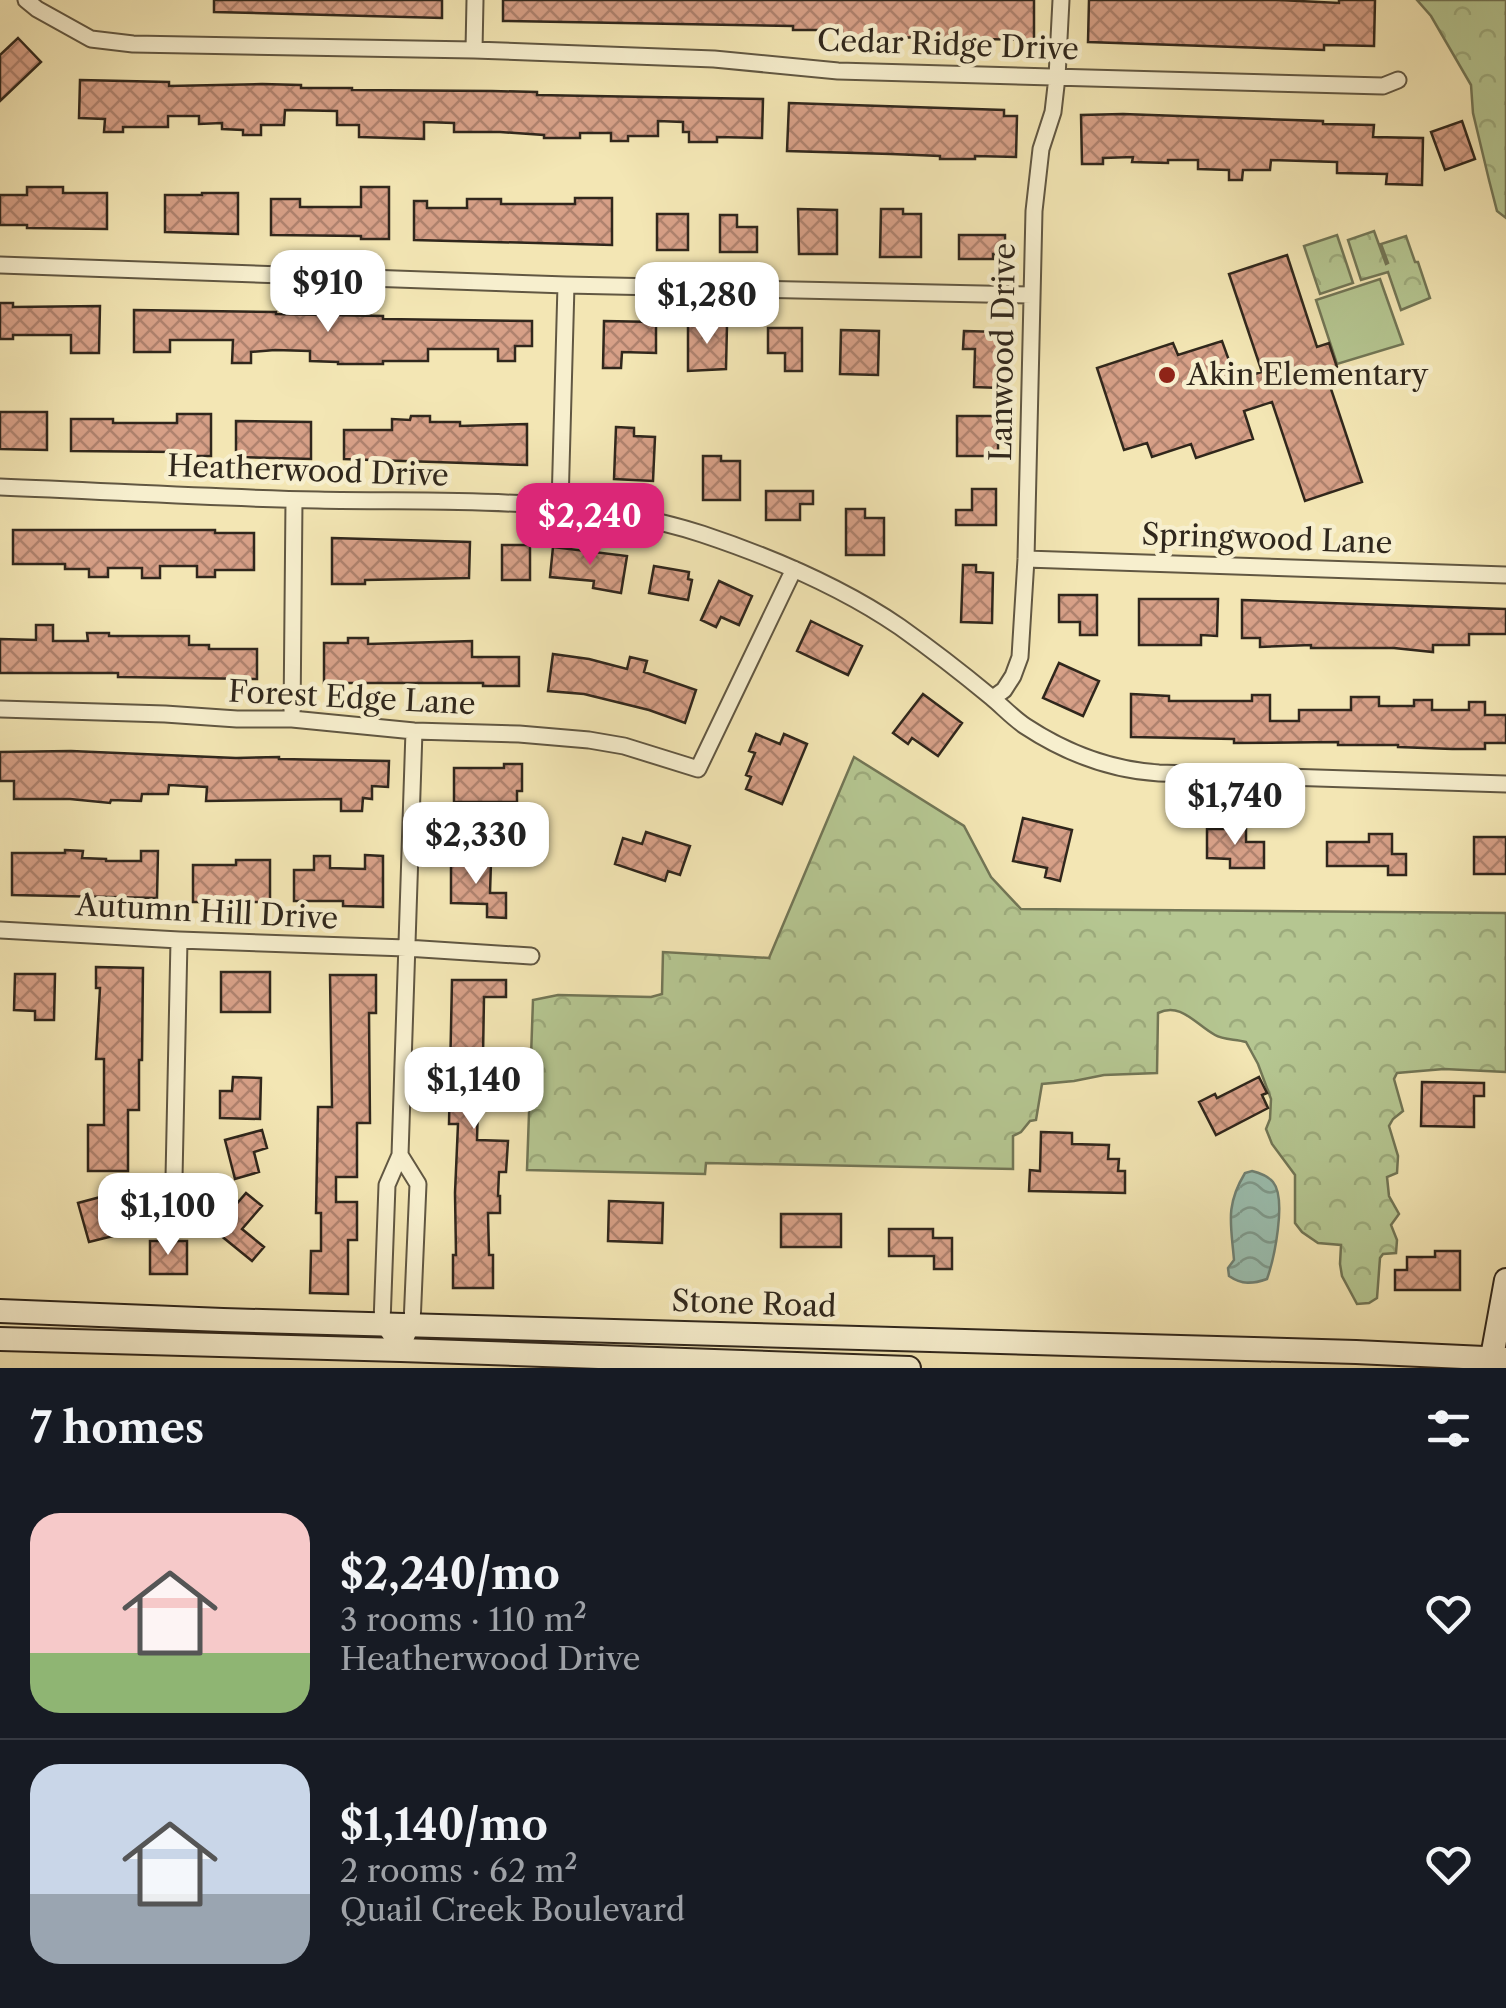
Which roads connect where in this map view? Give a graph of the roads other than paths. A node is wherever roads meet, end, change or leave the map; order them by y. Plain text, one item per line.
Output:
1 (26, 0) edge
2 (475, 0) edge
3 (1060, 0) edge
4 (474, 50) junction
5 (1057, 77) junction
6 (1398, 80) dead end
7 (0, 265) edge
8 (566, 286) junction
9 (1032, 295) junction
10 (0, 487) edge
11 (294, 500) junction
12 (560, 505) junction
13 (1026, 559) junction
14 (794, 569) junction
15 (1506, 575) edge
16 (993, 698) junction
17 (0, 709) edge
18 (292, 719) junction
19 (414, 731) junction
20 (1506, 784) edge
21 (0, 930) edge
22 (179, 940) junction
23 (406, 948) junction
24 (531, 956) dead end
25 (400, 1155) junction
26 (174, 1178) dead end
27 (1506, 1280) edge
28 (0, 1311) edge
29 (382, 1323) junction
30 (412, 1324) junction
31 (697, 1332) junction
32 (0, 1339) edge
33 (401, 1359) edge
34 (1276, 1359) edge
35 (696, 1361) junction
36 (1495, 1362) edge
37 (909, 1368) edge

1 - 4 street, Cedar Ridge Drive
2 - 4 street
3 - 5 street, Lanwood Drive
4 - 5 street, Cedar Ridge Drive
5 - 6 street, Cedar Ridge Drive
5 - 9 street, Lanwood Drive
7 - 8 street
8 - 9 street
8 - 12 street
9 - 13 street, Lanwood Drive
10 - 11 street, Heatherwood Drive
11 - 12 street, Heatherwood Drive
11 - 18 street
12 - 14 street, Heatherwood Drive
13 - 15 street, Springwood Lane
13 - 16 street, Lanwood Drive
14 - 16 street, Heatherwood Drive
14 - 19 street, Forest Edge Lane
16 - 20 street, Heatherwood Drive
17 - 18 street, Forest Edge Lane
18 - 19 street, Forest Edge Lane
19 - 23 street
21 - 22 street, Autumn Hill Drive
22 - 23 street, Autumn Hill Drive
22 - 26 street
23 - 24 street, Autumn Hill Drive
23 - 25 street
25 - 29 street
25 - 30 street
27 - 36 main road
28 - 29 main road, Stone Road
29 - 30 main road, Stone Road
29 - 33 street
30 - 31 main road, Stone Road
30 - 33 street
31 - 34 main road, Stone Road
31 - 35 main road
32 - 33 main road, Stone Road
33 - 35 main road, Stone Road
34 - 36 main road, Stone Road
35 - 37 main road, Stone Road

